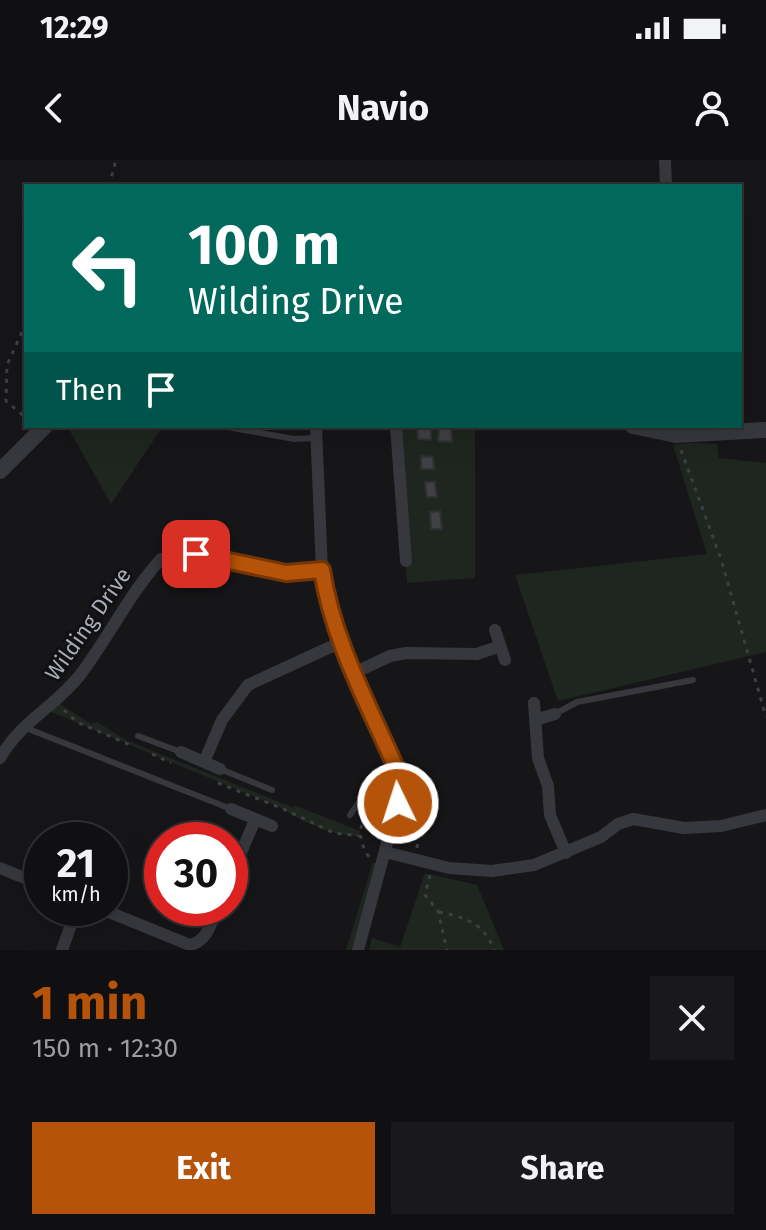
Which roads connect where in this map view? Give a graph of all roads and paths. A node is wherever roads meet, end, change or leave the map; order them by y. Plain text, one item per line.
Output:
1 (116, 160) edge
2 (665, 160) edge
3 (110, 184) edge
4 (666, 184) edge
5 (24, 327) edge
6 (24, 416) edge
7 (43, 428) edge
8 (234, 428) edge
9 (396, 428) edge
10 (645, 428) edge
11 (766, 430) edge
12 (316, 432) edge
13 (670, 432) edge
14 (0, 471) edge
15 (406, 561) dead end
16 (322, 570) junction
17 (495, 630) dead end
18 (339, 643) junction
19 (500, 646) junction
20 (505, 660) dead end
21 (354, 673) junction
22 (693, 680) dead end
23 (534, 703) dead end
24 (555, 714) joint
25 (766, 717) edge
26 (535, 720) junction
27 (23, 727) junction
28 (138, 736) dead end
29 (181, 752) joint
30 (0, 758) edge
31 (204, 762) junction
32 (220, 769) joint
33 (403, 784) junction
34 (272, 790) dead end
35 (231, 809) joint
36 (350, 815) dead end
37 (766, 815) edge
38 (255, 820) junction
39 (272, 826) dead end
40 (248, 836) edge
41 (385, 852) junction
42 (566, 853) junction
43 (434, 864) junction
44 (0, 868) edge
45 (24, 878) edge
46 (438, 911) junction
47 (128, 920) edge
48 (71, 926) edge
49 (210, 926) edge
50 (62, 950) edge
51 (358, 950) edge
52 (447, 950) edge
53 (494, 950) edge

1 - 3 path
2 - 4 street
5 - 6 path
7 - 14 street
8 - 12 lane
9 - 15 street
10 - 13 street
11 - 13 street
12 - 16 street
13 - 25 path
16 - 18 street
16 - 27 street, Wilding Drive
17 - 19 street
18 - 21 street
18 - 31 street
19 - 20 street
19 - 21 street
21 - 33 street
22 - 24 lane
23 - 26 street
24 - 26 street
26 - 42 street
27 - 30 street, Wilding Drive
27 - 35 lane
28 - 29 lane
29 - 31 street
31 - 32 street
32 - 34 lane
33 - 36 lane
33 - 41 street
35 - 38 street
37 - 42 street
38 - 39 street
38 - 40 street
41 - 43 street
41 - 51 street
42 - 43 street
43 - 46 path
44 - 45 street
46 - 52 path
46 - 53 path
47 - 49 street
48 - 50 street

